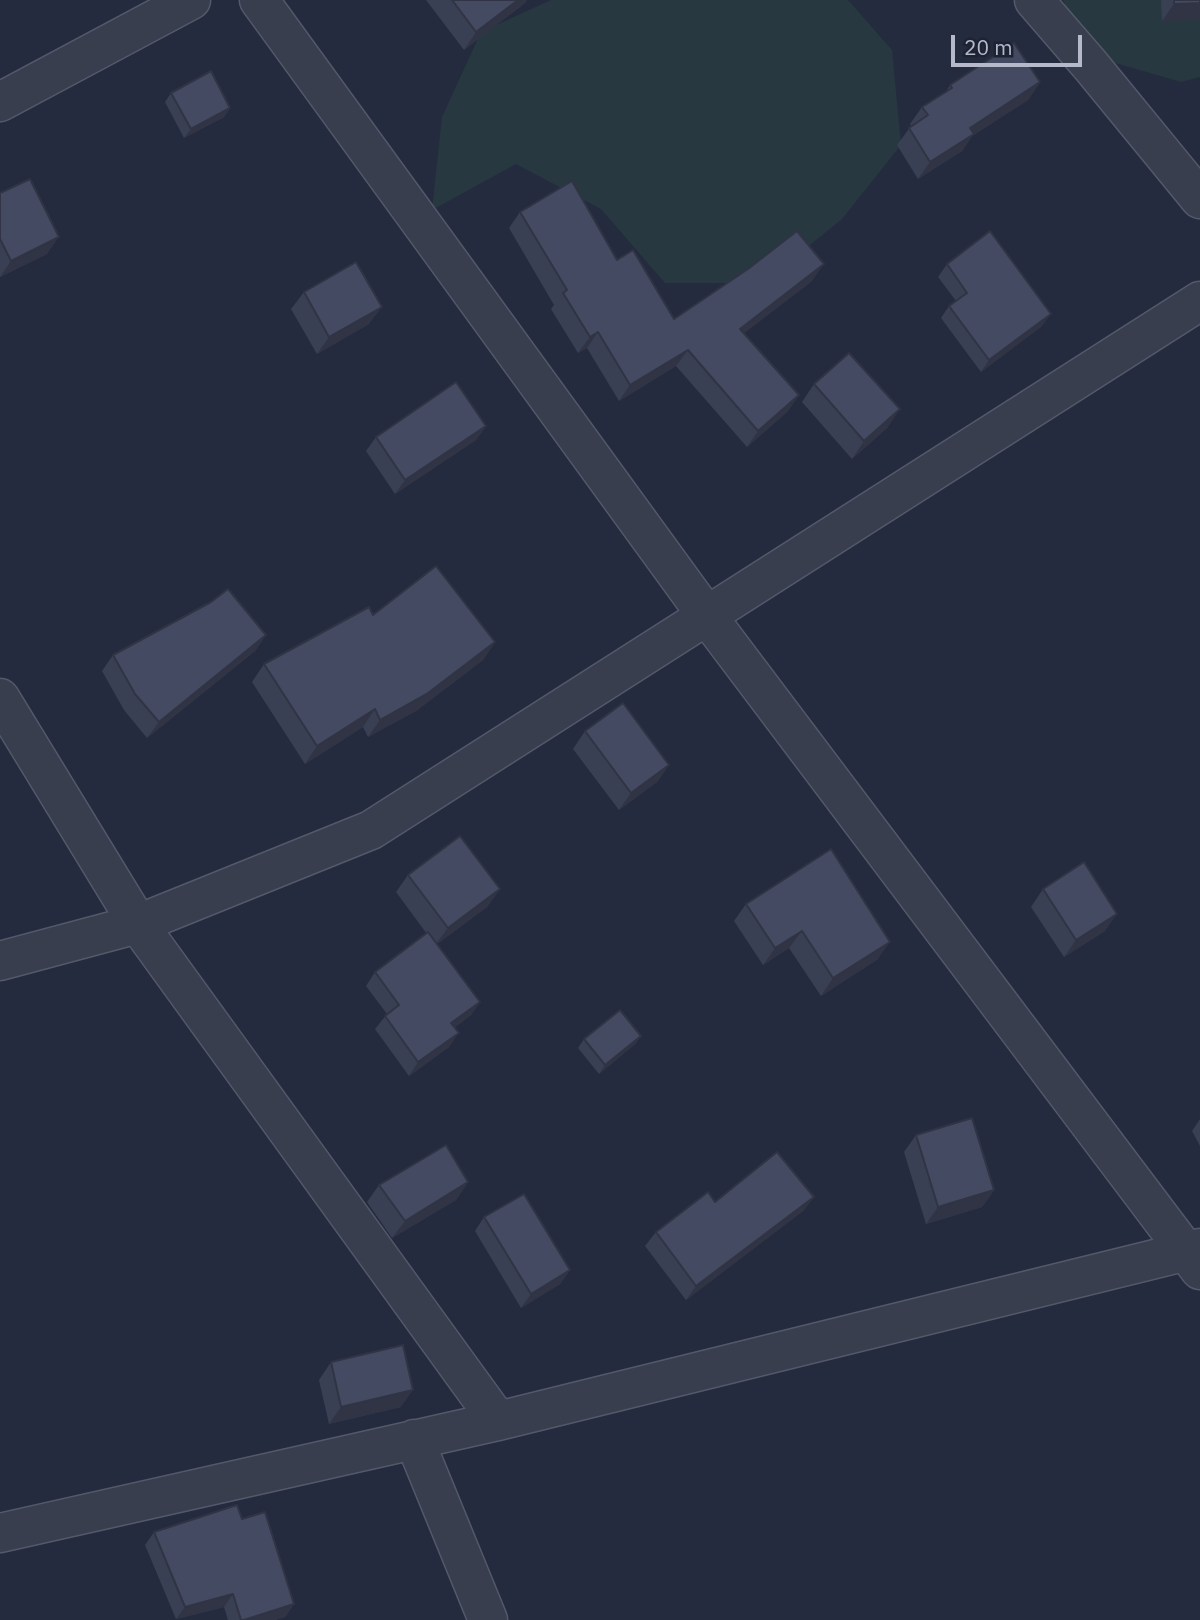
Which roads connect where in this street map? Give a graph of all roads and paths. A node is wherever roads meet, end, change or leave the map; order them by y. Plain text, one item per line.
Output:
1 (191, 0) edge
2 (259, 0) edge
3 (1034, 0) edge
4 (0, 102) edge
5 (1200, 199) edge
6 (1200, 301) edge
7 (707, 616) junction
8 (0, 698) edge
9 (138, 924) junction
10 (0, 961) edge
11 (1195, 1257) edge
12 (498, 1421) junction
13 (414, 1439) junction
14 (0, 1533) edge
15 (488, 1620) edge

1 - 4 street
2 - 7 street
3 - 5 street
6 - 7 street
7 - 9 street
7 - 11 street
8 - 9 street
9 - 10 street
9 - 12 street
11 - 12 street
12 - 13 street
13 - 14 street
13 - 15 street

